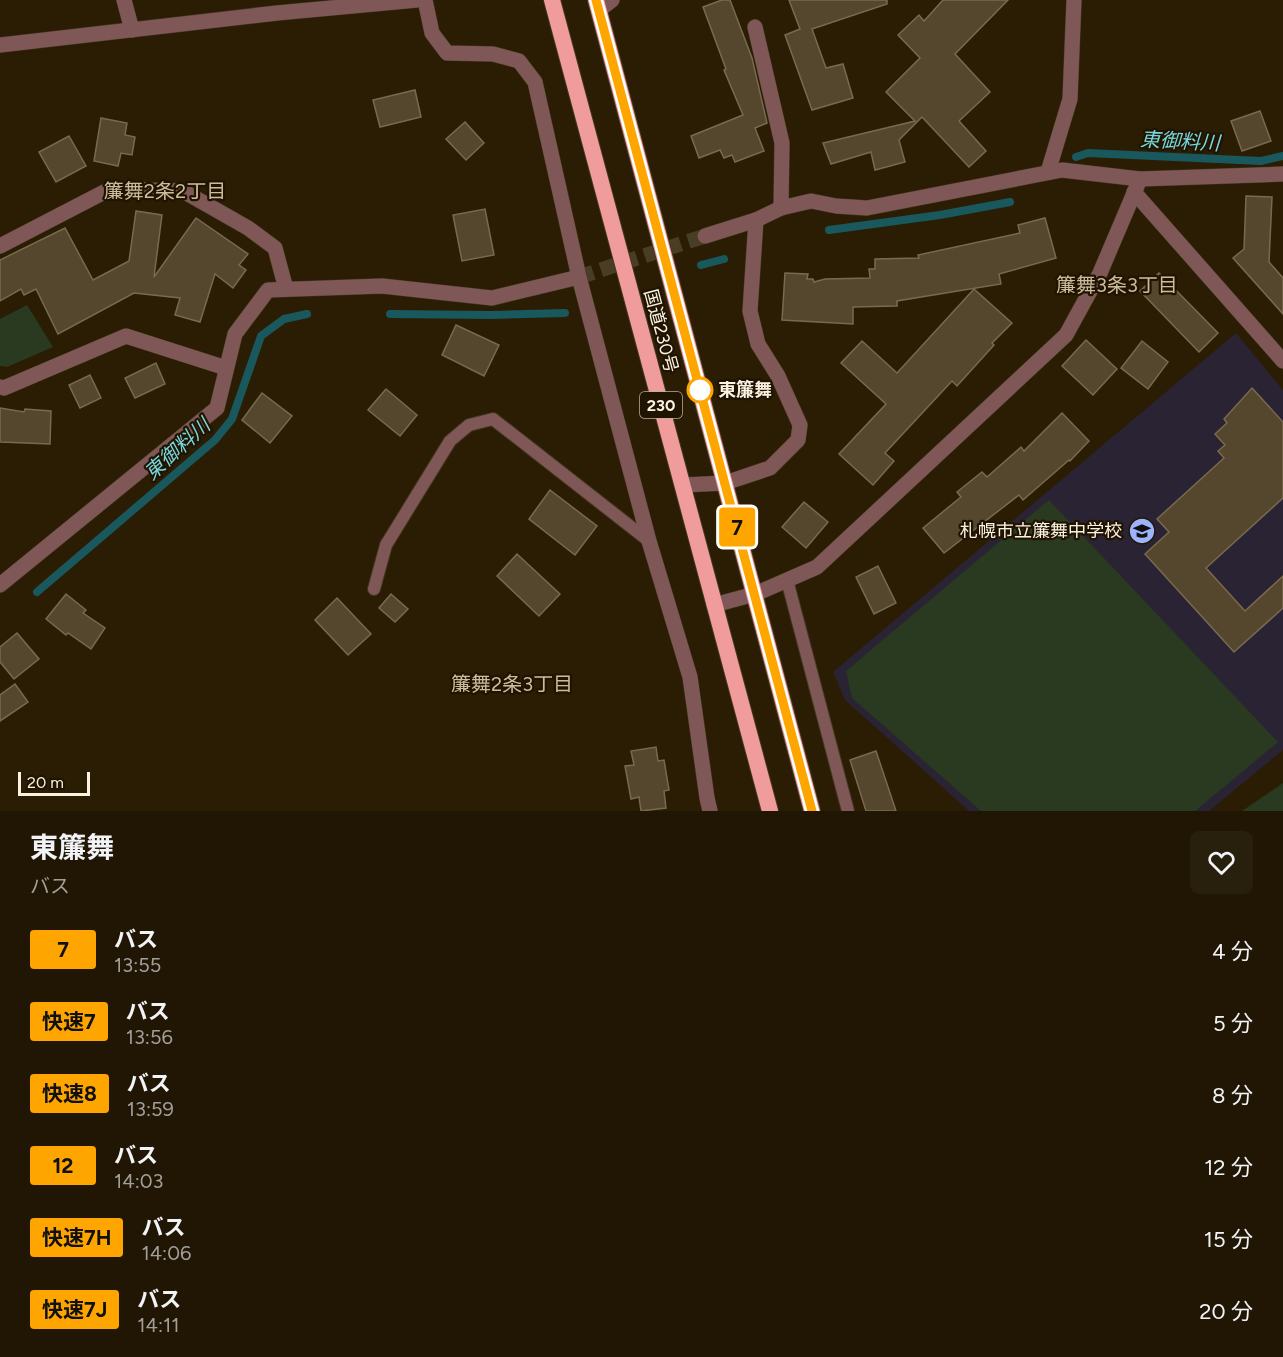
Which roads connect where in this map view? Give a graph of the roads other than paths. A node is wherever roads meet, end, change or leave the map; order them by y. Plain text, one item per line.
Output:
1 (124, 0) edge
2 (417, 0) edge
3 (425, 0) edge
4 (552, 0) edge
5 (1074, 0) edge
6 (602, 3) edge
7 (276, 6) edge
8 (755, 27) dead end
9 (132, 30) junction
10 (0, 45) edge
11 (1048, 172) junction
12 (1283, 174) edge
13 (1137, 186) junction
14 (780, 208) junction
15 (756, 220) junction
16 (705, 236) tunnel mouth
17 (0, 246) edge
18 (579, 277) junction
19 (286, 289) junction
20 (1283, 361) edge
21 (226, 368) junction
22 (0, 387) edge
23 (725, 483) junction
24 (683, 485) junction
25 (649, 541) junction
26 (787, 580) junction
27 (0, 585) edge
28 (374, 590) dead end
29 (755, 594) junction
30 (714, 606) junction
31 (710, 811) edge
32 (770, 811) edge
33 (812, 811) edge
34 (848, 811) edge

1 - 9 street
2 - 7 street
3 - 18 street
4 - 24 highway, 国道230号 / 230
5 - 11 street
6 - 23 highway, 国道230号 / 230
7 - 9 street
8 - 14 street
9 - 10 street
11 - 13 street
11 - 14 street
12 - 13 street
13 - 20 street
13 - 26 street
14 - 15 street
15 - 16 street
15 - 23 street
17 - 19 street
18 - 19 street
18 - 25 street
19 - 21 street
21 - 22 street
21 - 27 street
23 - 24 street
23 - 29 highway, 国道230号 / 230
24 - 30 highway, 国道230号 / 230
25 - 28 lane
25 - 31 street
26 - 29 street
26 - 34 lane
29 - 30 street
29 - 33 highway, 国道230号 / 230
30 - 32 highway, 国道230号 / 230

